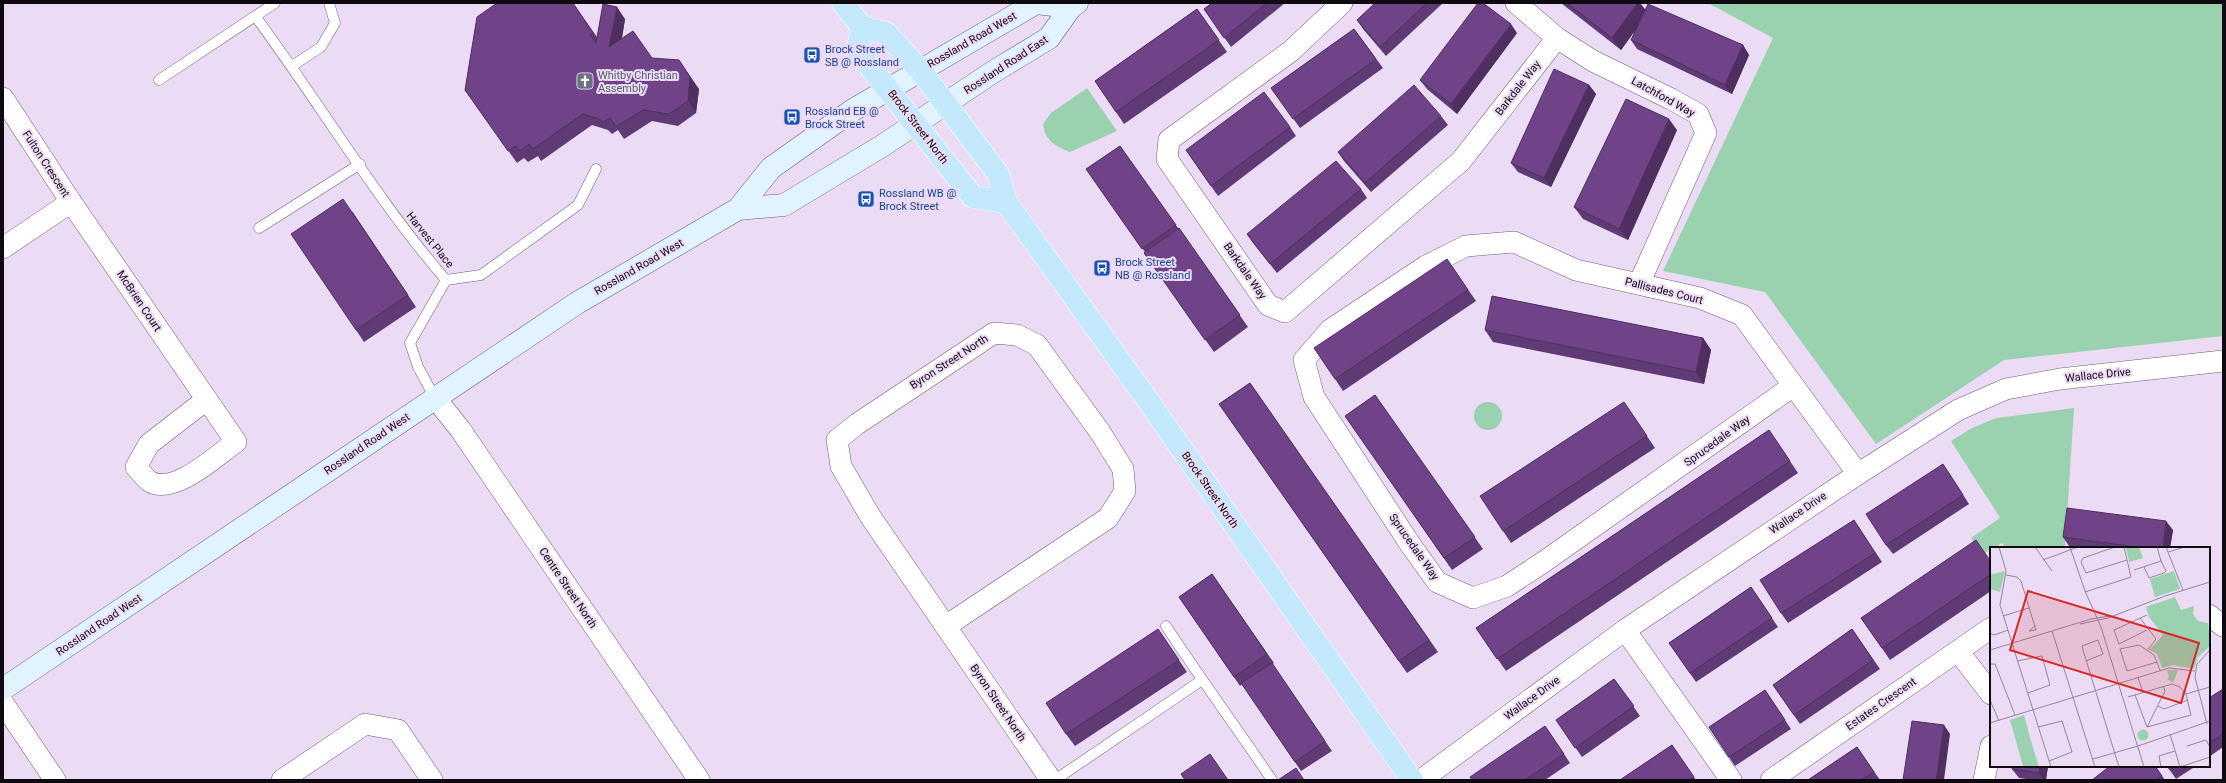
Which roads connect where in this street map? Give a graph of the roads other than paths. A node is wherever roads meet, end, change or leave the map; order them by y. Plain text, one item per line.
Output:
1 (276, 3) edge
2 (329, 3) edge
3 (843, 3) edge
4 (1342, 3) edge
5 (1516, 3) edge
6 (1074, 5) edge
7 (255, 16) junction
8 (862, 27) junction
9 (1556, 38) junction
10 (292, 66) junction
11 (920, 70) junction
12 (159, 80) dead end
13 (888, 88) junction
14 (3, 98) edge
15 (946, 104) junction
16 (914, 125) junction
17 (360, 164) junction
18 (596, 169) dead end
19 (71, 202) junction
20 (1006, 202) junction
21 (738, 209) junction
22 (260, 228) dead end
23 (1514, 242) joint
24 (3, 248) edge
25 (446, 280) junction
26 (1640, 284) junction
27 (2223, 361) edge
28 (1793, 386) junction
29 (435, 398) junction
30 (206, 400) junction
31 (1858, 474) junction
32 (2210, 616) edge
33 (946, 626) junction
34 (1166, 626) dead end
35 (2223, 626) edge
36 (1990, 629) edge
37 (1625, 630) junction
38 (1958, 651) junction
39 (1202, 680) junction
40 (3, 689) edge
41 (1990, 693) edge
42 (3, 703) edge
43 (1990, 751) edge
44 (55, 780) edge
45 (282, 780) edge
46 (432, 780) edge
47 (699, 780) edge
48 (1050, 780) edge
49 (1054, 780) edge
50 (1272, 780) edge
51 (1412, 780) edge
52 (1421, 780) edge
53 (1731, 780) edge
54 (1771, 780) edge
55 (1984, 780) edge

1 - 7 lane
2 - 10 lane
3 - 8 main road
4 - 9 street, Barkdale Way
5 - 9 street, Latchford Way
6 - 11 main road, Rossland Road West
6 - 15 main road, Rossland Road East
7 - 10 lane, Harvest Place
7 - 12 lane
8 - 11 main road, Brock Street North
8 - 13 main road, Brock Street North
9 - 26 street, Latchford Way
10 - 17 lane, Harvest Place
11 - 13 main road, Rossland Road West
11 - 15 main road, Brock Street North
13 - 16 main road, Brock Street North
13 - 21 main road, Rossland Road West
14 - 19 street, Fulton Crescent
15 - 16 main road, Rossland Road East
15 - 20 main road, Brock Street North
16 - 20 main road, Brock Street North
16 - 21 main road, Rossland Road West
17 - 22 lane
17 - 25 lane, Harvest Place
18 - 25 lane
19 - 24 street, Fulton Crescent
19 - 30 street, McBrien Court
20 - 51 main road, Brock Street North
21 - 29 main road, Rossland Road West
23 - 26 street, Pallisades Court
23 - 28 street, Sprucedale Way
25 - 29 lane, Harvest Place
26 - 28 street, Pallisades Court
27 - 31 street, Wallace Drive
28 - 31 street, Pallisades Court
29 - 40 main road, Rossland Road West
29 - 47 street, Centre Street North
30 - 30 street, McBrien Court
31 - 37 street, Wallace Drive
32 - 35 street
33 - 33 street, Byron Street North
33 - 48 street, Byron Street North
34 - 39 lane
36 - 38 street, Estates Crescent
37 - 52 street, Wallace Drive
37 - 53 street
38 - 41 street
38 - 54 street, Estates Crescent
39 - 49 lane
39 - 50 lane
42 - 44 street
43 - 55 street
45 - 46 street

